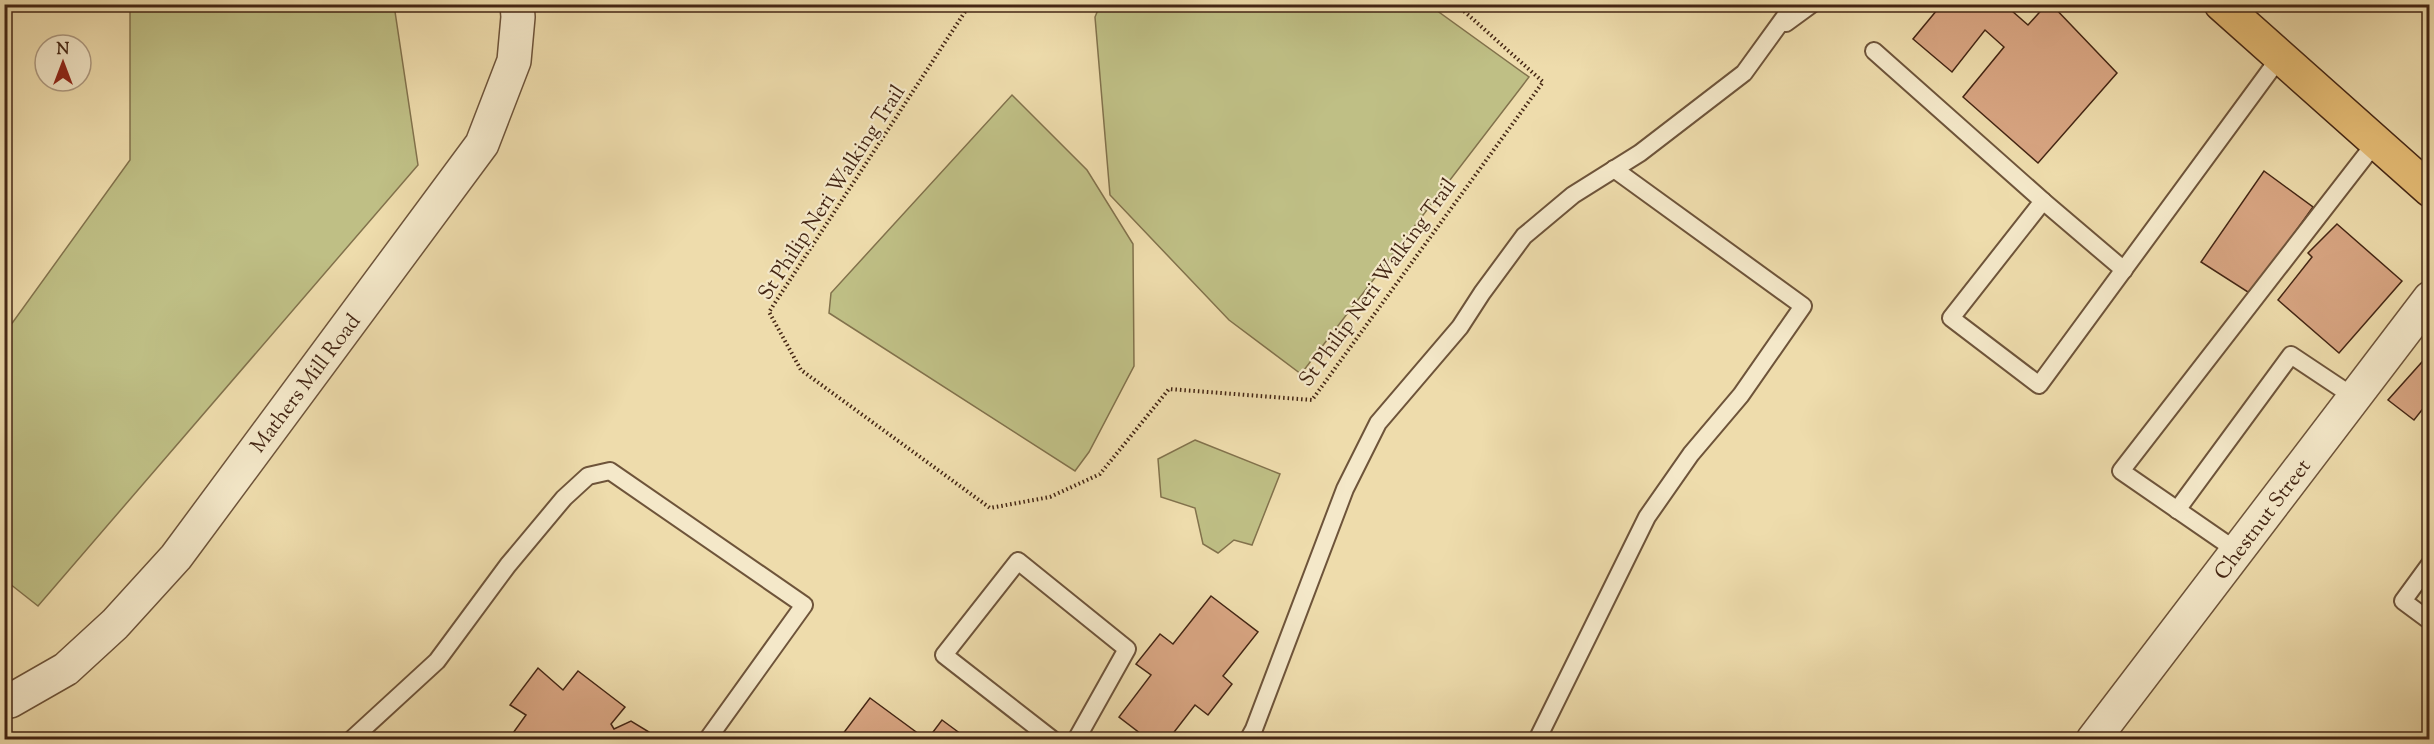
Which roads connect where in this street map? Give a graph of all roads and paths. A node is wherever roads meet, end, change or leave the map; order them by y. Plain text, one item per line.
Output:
1 (517, 4) edge
2 (970, 4) edge
3 (1456, 4) edge
4 (1794, 4) edge
5 (1812, 4) edge
6 (2221, 4) edge
7 (1776, 31) junction
8 (1874, 51) dead end
9 (2280, 57) junction
10 (2376, 142) junction
11 (1614, 169) junction
12 (2430, 190) edge
13 (2043, 201) junction
14 (2124, 270) junction
15 (2430, 298) edge
16 (2354, 397) junction
17 (2177, 510) junction
18 (2236, 551) junction
19 (2430, 564) edge
20 (2430, 621) edge
21 (4, 702) edge
22 (351, 740) edge
23 (707, 740) edge
24 (1053, 740) edge
25 (1076, 740) edge
26 (1248, 740) edge
27 (1536, 740) edge
28 (2093, 740) edge

1 - 21 street, Mathers Mill Road
2 - 3 path, St Philip Neri Walking Trail
4 - 7 lane
5 - 7 lane
6 - 9 main road
7 - 11 lane
8 - 13 lane
9 - 10 main road
9 - 14 lane
10 - 12 main road
10 - 17 lane
11 - 26 lane
11 - 27 lane
13 - 14 lane
13 - 14 lane
15 - 16 street, Chestnut Street
16 - 17 lane
16 - 18 street, Chestnut Street
17 - 18 lane
18 - 28 street, Chestnut Street
19 - 20 lane
22 - 23 lane
24 - 25 lane

